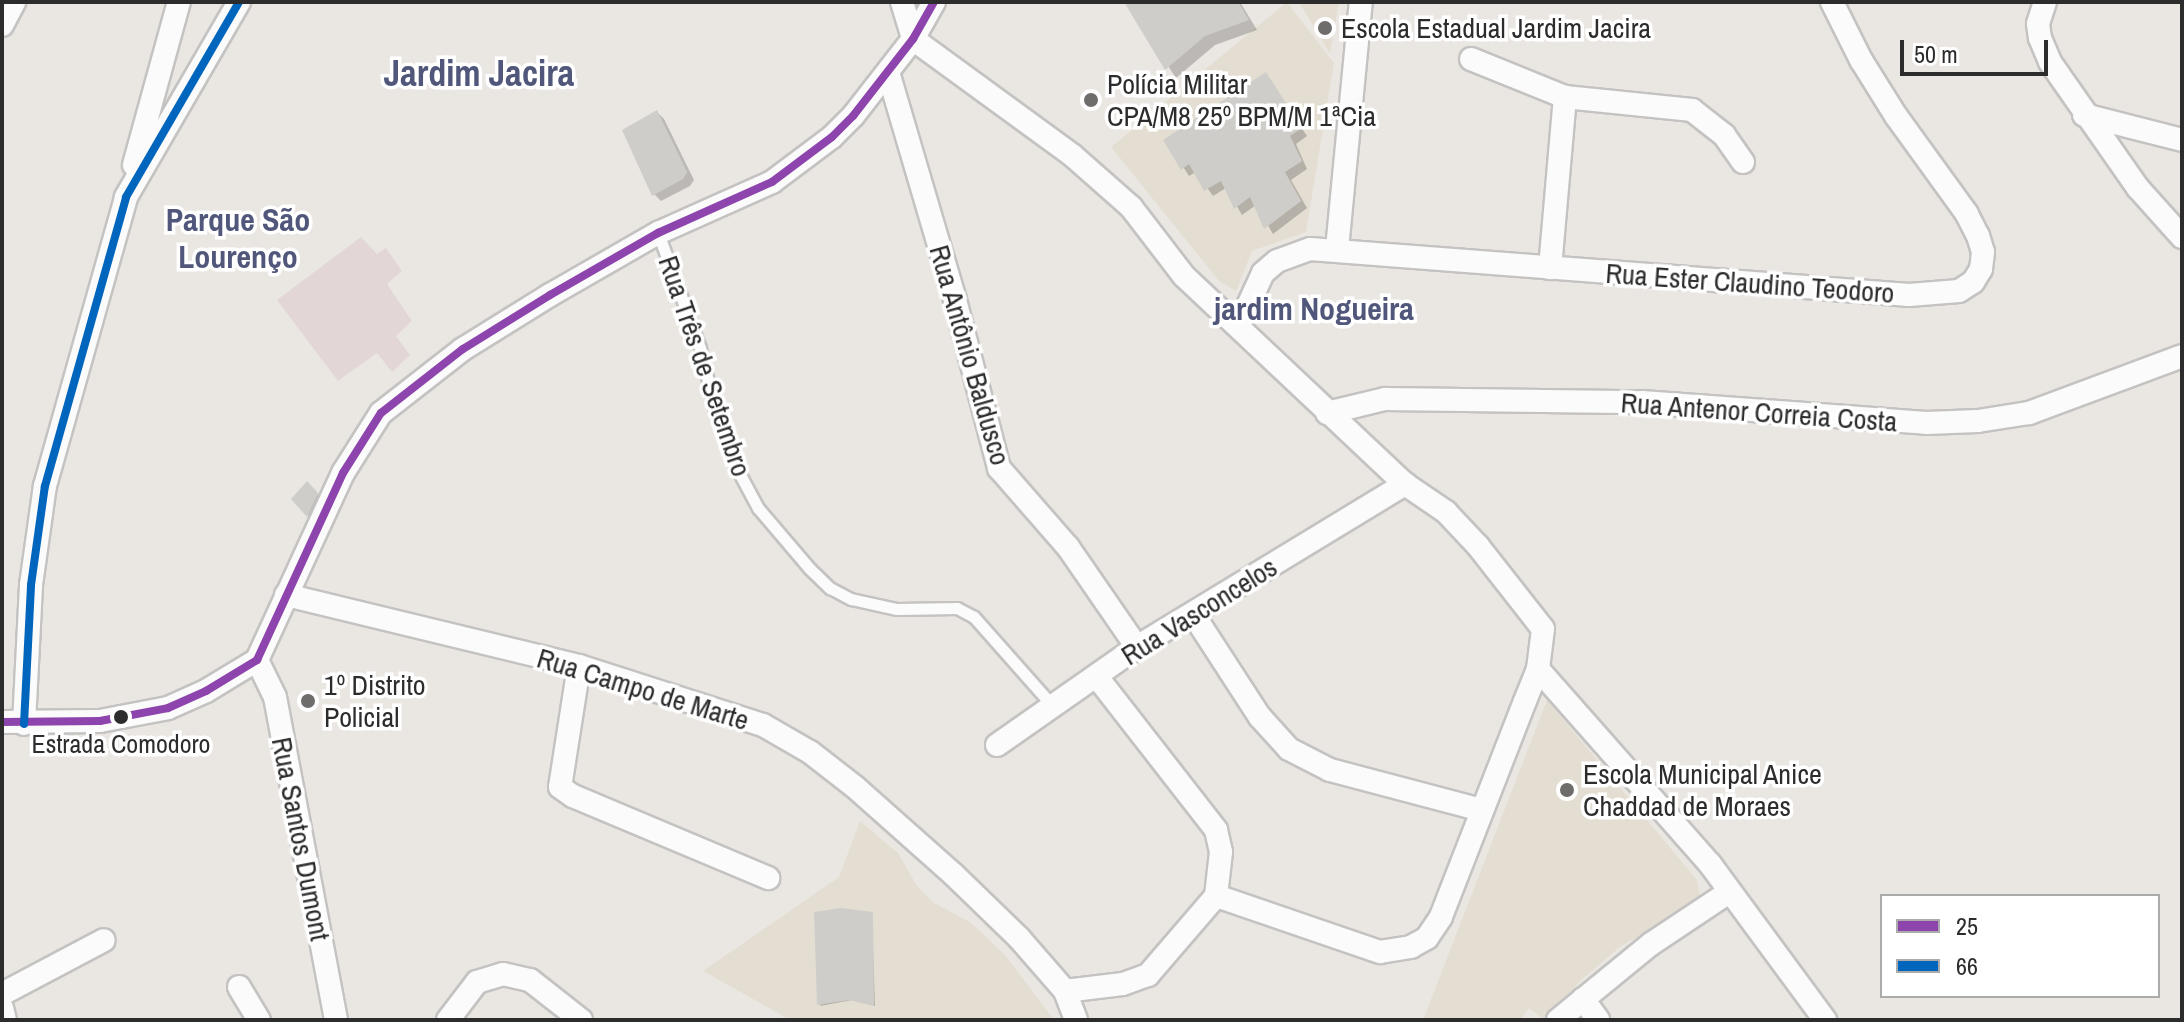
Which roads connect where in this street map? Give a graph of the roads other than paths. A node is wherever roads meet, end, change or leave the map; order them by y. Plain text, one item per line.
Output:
1 (14, 2) edge
2 (179, 2) edge
3 (239, 2) edge
4 (902, 2) edge
5 (934, 2) edge
6 (1361, 2) edge
7 (1832, 2) edge
8 (2045, 2) edge
9 (2, 25) edge
10 (913, 39) junction
11 (1471, 59) dead end
12 (888, 72) junction
13 (1565, 97) junction
14 (2084, 115) junction
15 (2182, 140) edge
16 (1743, 162) dead end
17 (126, 197) junction
18 (658, 233) junction
19 (2182, 237) edge
20 (1337, 249) junction
21 (1550, 268) junction
22 (1239, 325) junction
23 (2182, 356) edge
24 (1327, 413) junction
25 (1405, 484) junction
26 (286, 595) junction
27 (1193, 614) junction
28 (1137, 647) junction
29 (257, 660) junction
30 (579, 666) junction
31 (1538, 669) junction
32 (1097, 677) junction
33 (1051, 704) junction
34 (13, 723) edge
35 (997, 745) dead end
36 (1481, 810) junction
37 (768, 878) dead end
38 (1729, 892) junction
39 (1216, 896) junction
40 (104, 940) dead end
41 (239, 987) dead end
42 (1065, 991) junction
43 (2, 994) edge
44 (1583, 999) junction
45 (2, 1008) edge
46 (5, 1020) edge
47 (259, 1020) edge
48 (336, 1020) edge
49 (448, 1020) edge
50 (581, 1020) edge
51 (1076, 1020) edge
52 (1558, 1020) edge
53 (1598, 1020) edge
54 (1825, 1020) edge

1 - 9 street
2 - 17 street
3 - 17 street
4 - 10 street
5 - 10 street
6 - 20 street
7 - 21 street, Rua Ester Claudino Teodoro
8 - 14 street
10 - 12 street
10 - 22 street
11 - 13 street
12 - 18 street
12 - 28 street, Rua Antônio Baldusco
13 - 16 street
13 - 21 street
14 - 15 street
14 - 19 street
17 - 34 street
18 - 26 street
18 - 33 lane, Rua Três de Setembro
20 - 21 street, Rua Ester Claudino Teodoro
20 - 22 street, Rua Ester Claudino Teodoro
22 - 24 street
23 - 24 street, Rua Antenor Correia Costa
24 - 25 street
25 - 27 street, Rua Vasconcelos
25 - 31 street
26 - 29 street
26 - 30 street, Rua Campo de Marte
27 - 28 street, Rua Vasconcelos
27 - 36 street
28 - 32 street, Rua Vasconcelos
29 - 34 street
29 - 48 street, Rua Santos Dumont
30 - 37 street
30 - 42 street, Rua Campo de Marte
31 - 36 street
31 - 38 street
32 - 33 street, Rua Vasconcelos
32 - 39 street
33 - 35 street, Rua Vasconcelos
36 - 39 street
38 - 44 street
38 - 54 street
39 - 42 street
40 - 43 street
41 - 47 street
42 - 51 street, Rua Campo de Marte
44 - 52 street
44 - 53 street
45 - 46 street
49 - 50 street

